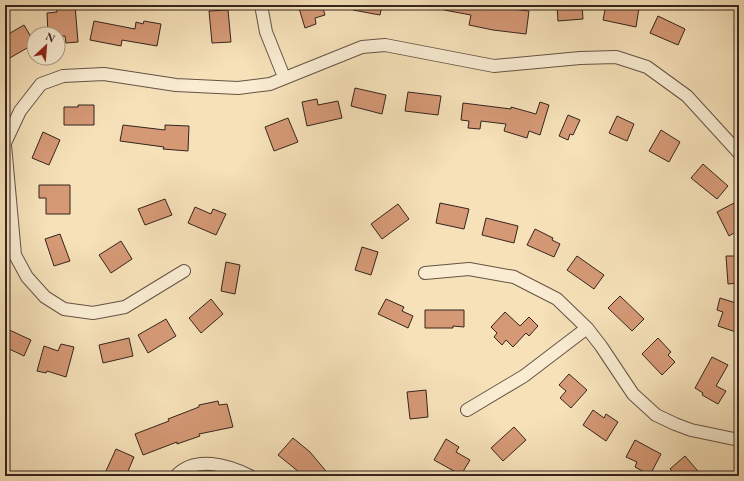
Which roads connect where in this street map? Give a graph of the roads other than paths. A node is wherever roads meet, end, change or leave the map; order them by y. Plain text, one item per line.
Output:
1 (261, 5) edge
2 (284, 77) junction
3 (5, 144) edge
4 (739, 152) edge
5 (10, 256) edge
6 (184, 271) dead end
7 (425, 273) dead end
8 (587, 328) junction
9 (467, 410) dead end
10 (739, 440) edge
11 (176, 476) edge
12 (250, 476) edge

1 - 2 street
2 - 3 street
2 - 4 street
3 - 5 street
5 - 6 street
7 - 8 street
8 - 9 street
8 - 10 street
11 - 12 street

